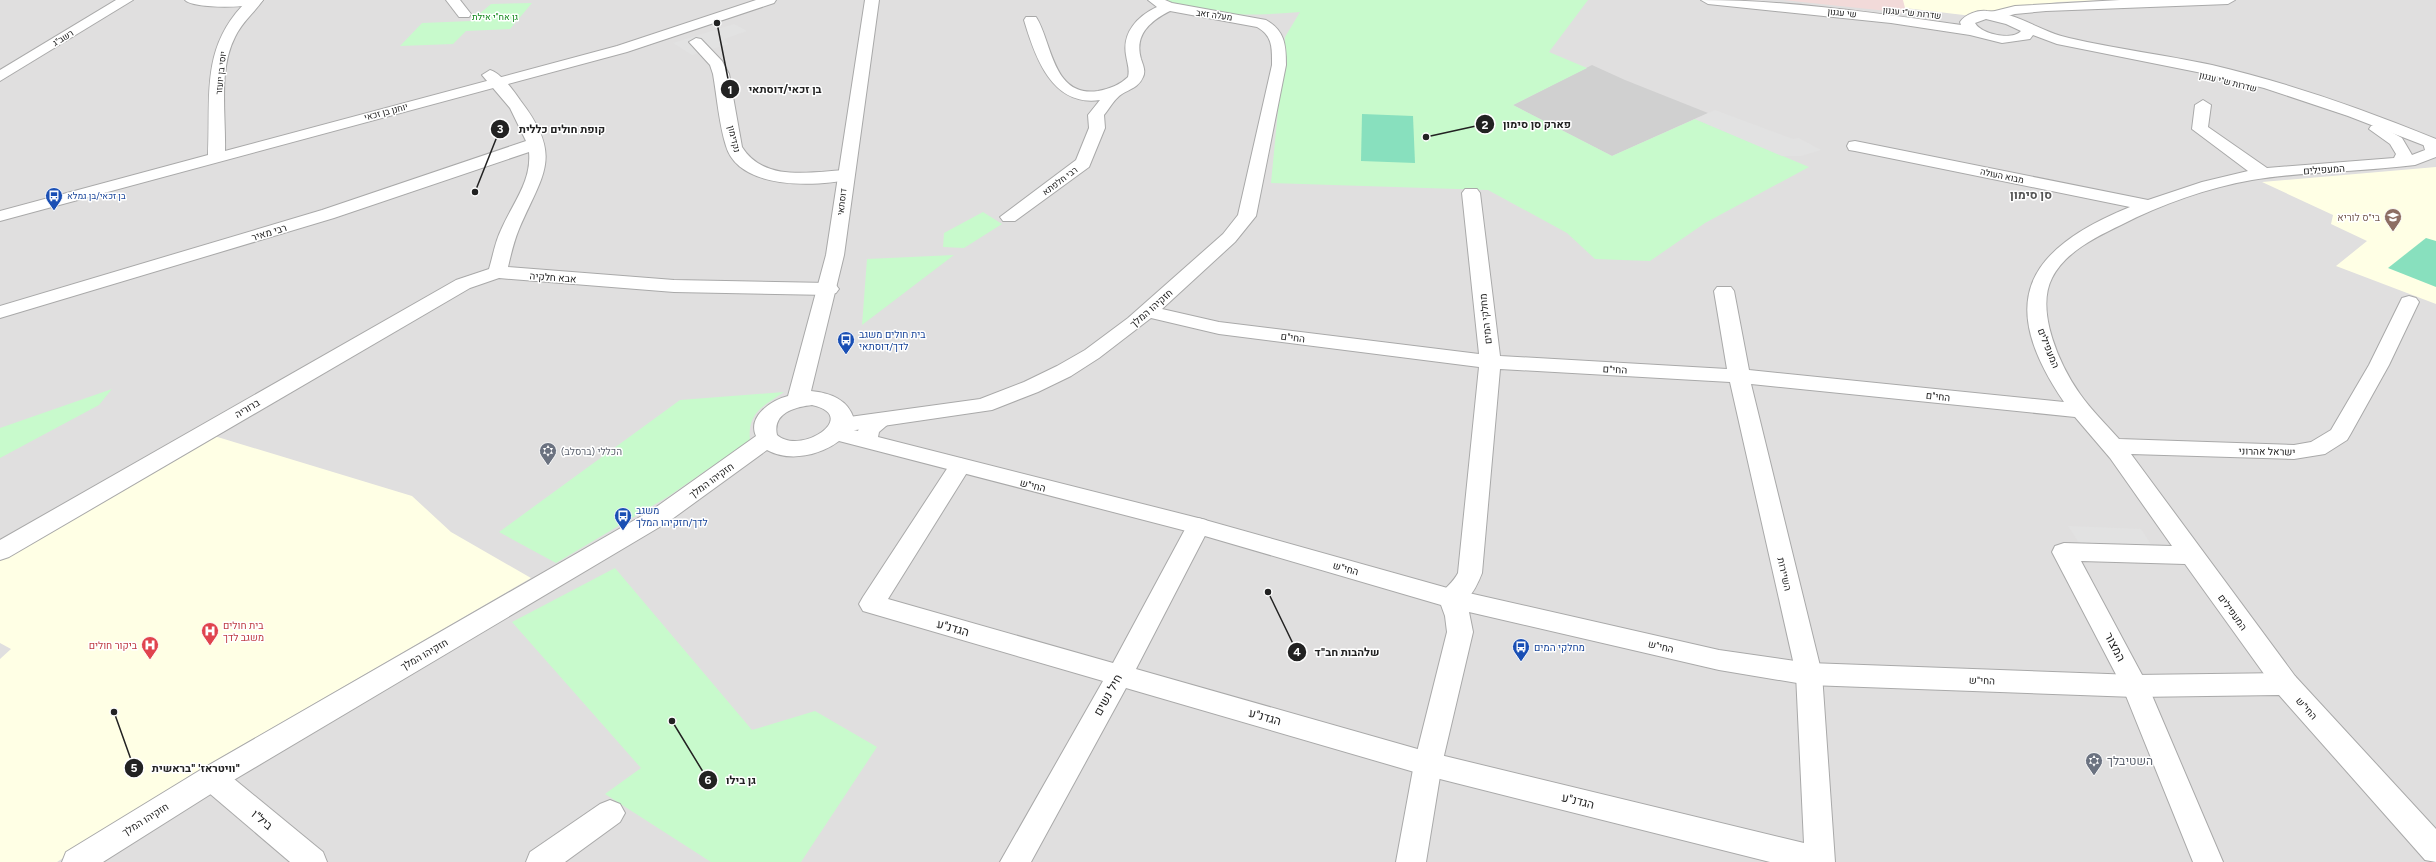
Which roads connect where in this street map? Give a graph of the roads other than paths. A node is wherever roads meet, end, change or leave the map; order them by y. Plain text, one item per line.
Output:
1 (126, 0) edge
2 (192, 0) edge
3 (256, 0) edge
4 (454, 0) edge
5 (740, 0) edge
6 (769, 0) edge
7 (872, 0) edge
8 (1708, 0) edge
9 (1783, 0) edge
10 (2228, 0) edge
11 (1161, 3) edge
12 (2046, 7) junction
13 (464, 14) dead end
14 (1992, 16) junction
15 (1031, 20) dead end
16 (1261, 23) joint
17 (1972, 25) junction
18 (2023, 26) junction
19 (2011, 40) junction
20 (696, 42) dead end
21 (0, 76) edge
22 (494, 79) junction
23 (1115, 92) junction
24 (2202, 105) dead end
25 (2377, 129) junction
26 (535, 144) junction
27 (1855, 146) dead end
28 (2434, 148) edge
29 (217, 152) junction
30 (2401, 162) junction
31 (2264, 174) junction
32 (845, 175) junction
33 (1471, 193) dead end
34 (0, 205) edge
35 (2148, 205) junction
36 (0, 216) edge
37 (1009, 217) dead end
38 (497, 272) junction
39 (829, 289) junction
40 (1724, 290) dead end
41 (2409, 302) dead end
42 (1148, 311) junction
43 (0, 312) edge
44 (1490, 362) junction
45 (1739, 376) junction
46 (798, 400) junction
47 (2084, 411) junction
48 (882, 420) junction
49 (839, 429) junction
50 (767, 440) junction
51 (870, 442) junction
52 (2113, 446) junction
53 (960, 466) junction
54 (1198, 526) junction
55 (0, 551) edge
56 (2191, 555) junction
57 (1451, 598) junction
58 (1809, 674) junction
59 (1120, 675) junction
60 (2286, 684) junction
61 (2135, 686) junction
62 (1428, 764) junction
63 (212, 778) junction
64 (610, 813) dead end
65 (2436, 850) edge
66 (77, 862) edge
67 (312, 862) edge
68 (541, 862) edge
69 (1015, 862) edge
70 (1411, 862) edge
71 (1820, 862) edge
72 (2208, 862) edge

1 - 21 street, רשב"ג
2 - 3 street
3 - 29 street, יוסי בן יועזר
4 - 13 street
5 - 22 street, יוחנן בן זכאי
6 - 22 street, יוחנן בן זכאי
7 - 32 street, דוסתאי
8 - 17 street, שי עגנון
9 - 17 street, שדרות ש"י עגנון
10 - 12 street
11 - 16 street, מעלה זאב
11 - 23 street, מעלה זאב
12 - 14 street
12 - 18 street
14 - 17 street
14 - 18 street, שדרות ש"י עגנון
15 - 23 street, מעלה זאב
16 - 42 street, חזקיהו המלך
17 - 19 street, שדרות ש"י עגנון
18 - 19 street
18 - 28 street, שדרות ש"י עגנון
19 - 25 street, שדרות ש"י עגנון
20 - 32 street, נקדימון
22 - 26 street
22 - 29 street, יוחנן בן זכאי
23 - 37 street, רבי חלפתא
24 - 31 street
25 - 28 street, שדרות ש"י עגנון
25 - 30 street
26 - 38 street
26 - 43 street, רבי מאיר
27 - 35 street, מבוא העולה
28 - 30 street, המעפילים
29 - 34 street, יוחנן בן זכאי
29 - 36 street, יוחנן בן זכאי
30 - 31 street, המעפילים
31 - 35 street, המעפילים
32 - 39 street, דוסתאי
33 - 44 street, מחלקי המים
35 - 47 street, המעפילים
38 - 39 street, אבא חלקיה
38 - 55 street, ברוריה
39 - 46 street, דוסתאי
40 - 45 street, השיירות
41 - 52 street, ישראל אהרוני
42 - 44 street, החי"ם
42 - 48 street, חזקיהו המלך
44 - 45 street, החי"ם
44 - 57 street, מחלקי המים
45 - 47 street, החי"ם
45 - 58 street, השיירות
46 - 49 street
46 - 50 street
47 - 52 street, המעפילים
48 - 49 street, חזקיהו המלך
48 - 51 street
49 - 50 street
49 - 51 street, החי"ש
50 - 63 street, חזקיהו המלך
51 - 53 street, החי"ש
52 - 56 street, המעפילים
53 - 54 street, החי"ש
53 - 59 street, הגדנ"ע
54 - 57 street, החי"ש
54 - 59 street, חיל נשים
56 - 60 street, המעפילים
56 - 61 street, המצור
57 - 58 street, החי"ש
57 - 62 street
58 - 61 street, החי"ש
58 - 71 street, השיירות
59 - 62 street, הגדנ"ע
59 - 69 street, חיל נשים
60 - 61 street, החי"ש
60 - 65 street, החי"ש
61 - 72 street, המצור
62 - 70 street
62 - 71 street, הגדנ"ע
63 - 66 street, חזקיהו המלך
63 - 67 street, ביל"ו
64 - 68 street

